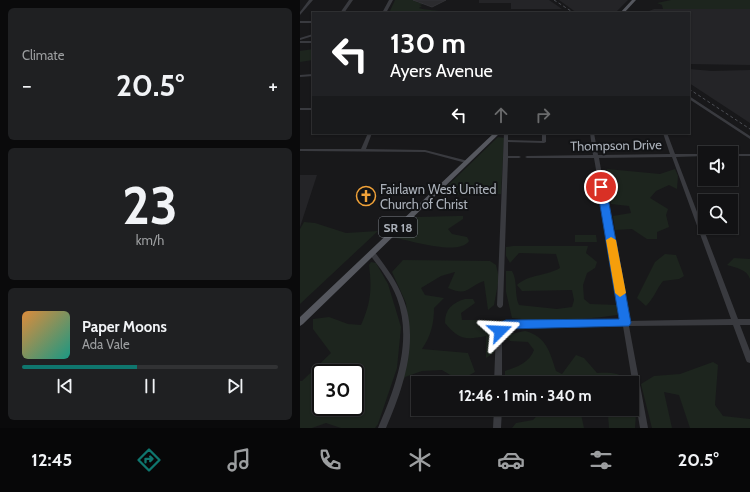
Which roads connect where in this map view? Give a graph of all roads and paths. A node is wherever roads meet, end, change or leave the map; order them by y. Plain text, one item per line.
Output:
1 (311, 0) edge
2 (351, 0) edge
3 (391, 0) edge
4 (634, 0) edge
5 (343, 12) edge
6 (385, 12) edge
7 (623, 12) edge
8 (300, 14) edge
9 (300, 22) edge
10 (312, 22) edge
11 (312, 35) edge
12 (300, 41) edge
13 (312, 42) edge
14 (312, 75) edge
15 (300, 76) edge
16 (690, 98) edge
17 (300, 109) edge
18 (312, 109) edge
19 (370, 134) edge
20 (496, 134) edge
21 (506, 134) edge
22 (544, 134) edge
23 (592, 134) edge
24 (666, 134) edge
25 (750, 138) edge
26 (507, 141) junction
27 (300, 150) edge
28 (363, 150) junction
29 (738, 155) edge
30 (750, 155) edge
31 (674, 156) junction
32 (698, 156) edge
33 (506, 157) junction
34 (519, 157) dead end
35 (527, 157) dead end
36 (596, 157) junction
37 (466, 162) junction
38 (372, 253) junction
39 (500, 305) dead end
40 (300, 322) edge
41 (736, 322) junction
42 (750, 322) edge
43 (625, 323) junction
44 (750, 360) edge
45 (498, 376) edge
46 (498, 416) edge
47 (382, 428) edge
48 (497, 428) edge
49 (644, 428) edge

1 - 8 street
2 - 5 street
3 - 6 street
4 - 7 main road
9 - 10 street
11 - 12 street
12 - 13 street
14 - 15 street
16 - 25 street
17 - 18 street
19 - 28 street
20 - 37 main road, SR 18
21 - 26 street
22 - 26 street
23 - 36 street
24 - 31 street
26 - 33 street
27 - 28 street
28 - 37 street
29 - 30 street
31 - 32 street, Thompson Drive
31 - 36 street, Thompson Drive
31 - 41 street
33 - 34 street
33 - 39 street
35 - 36 street, Thompson Drive
36 - 43 street
37 - 38 main road, SR 18
38 - 40 main road, SR 18
38 - 47 street
41 - 42 street
41 - 43 street
41 - 44 street
43 - 45 street
43 - 49 street
46 - 48 street

